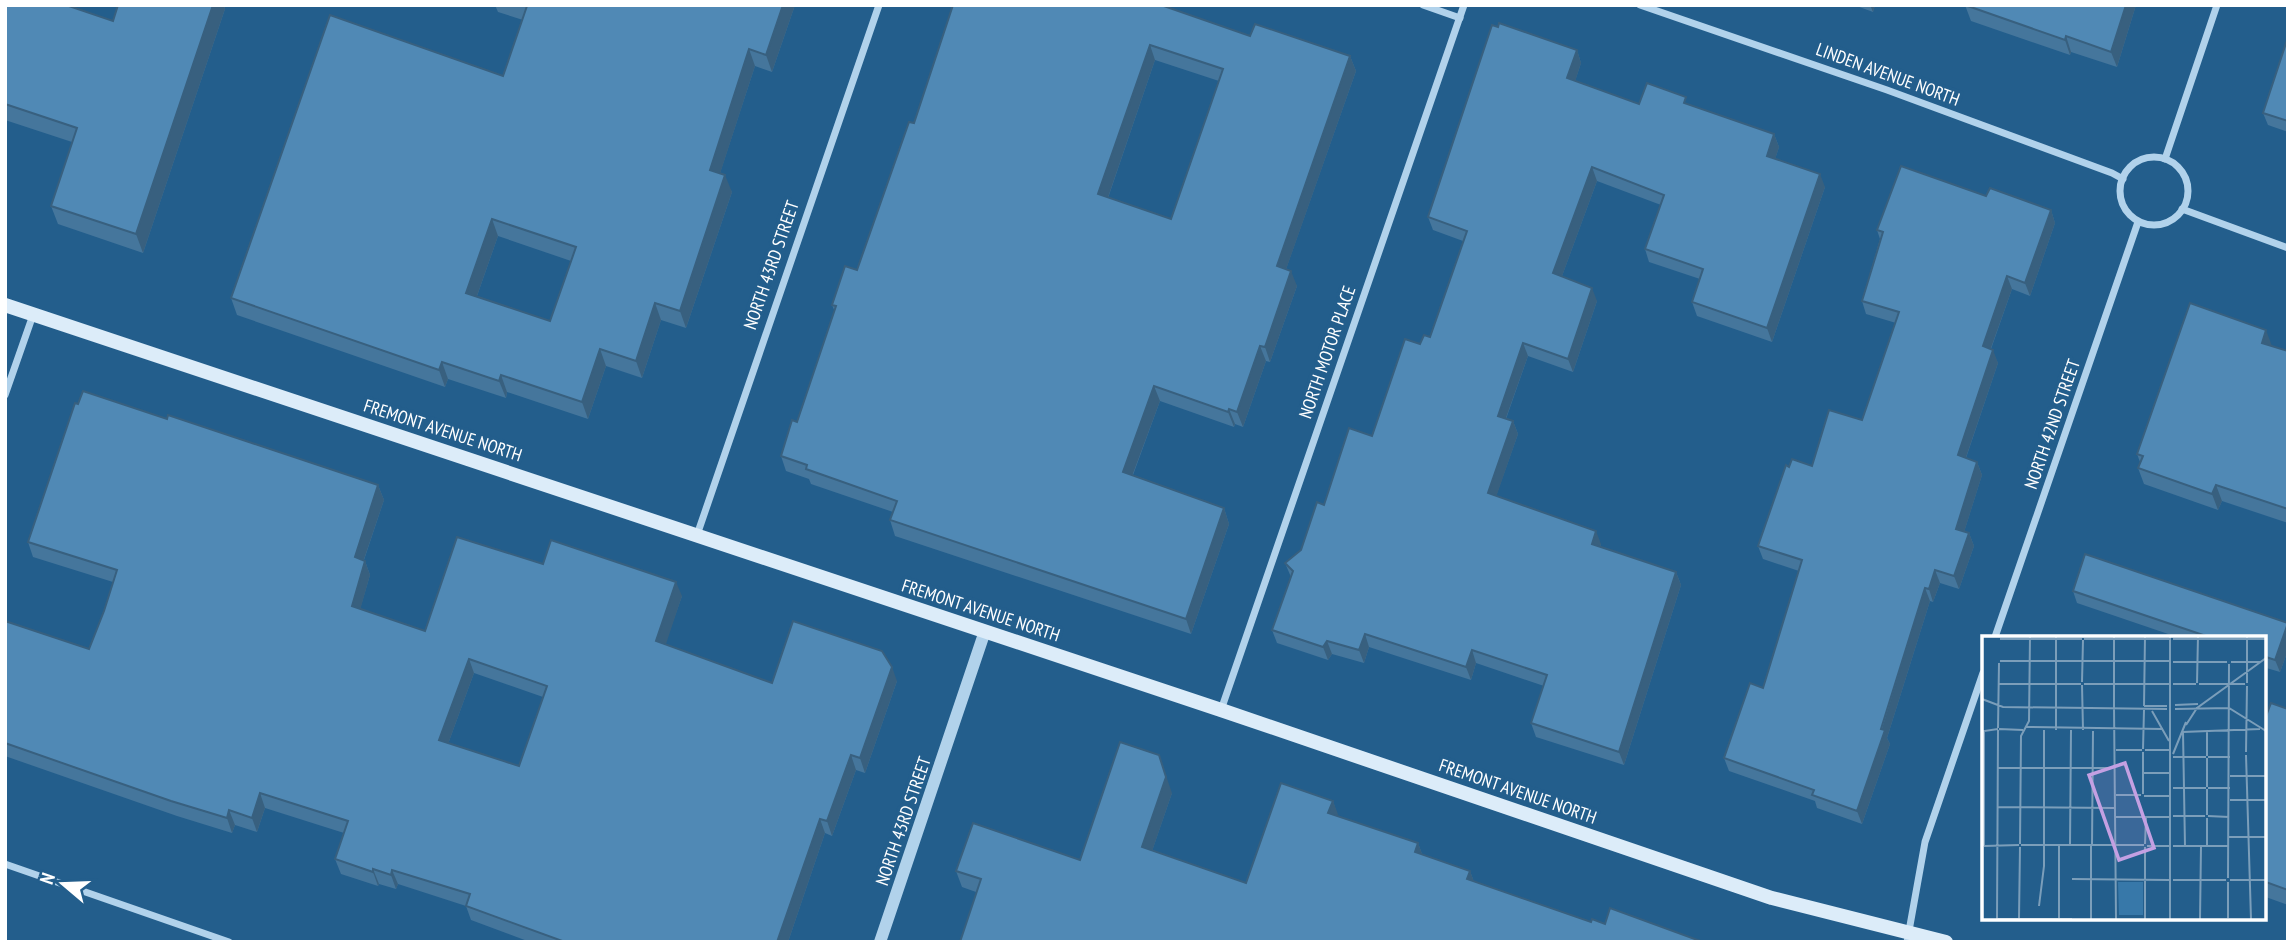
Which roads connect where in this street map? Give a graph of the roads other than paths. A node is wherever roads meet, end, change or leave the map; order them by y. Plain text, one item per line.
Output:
1 (879, 5) edge
2 (1423, 5) edge
3 (1464, 5) edge
4 (1640, 5) edge
5 (2217, 5) edge
6 (1460, 18) junction
7 (2165, 159) junction
8 (2123, 179) junction
9 (2182, 209) junction
10 (2138, 222) junction
11 (2288, 248) edge
12 (5, 305) edge
13 (33, 315) junction
14 (5, 395) edge
15 (697, 536) junction
16 (985, 631) junction
17 (1995, 636) edge
18 (1982, 676) edge
19 (1221, 710) junction
20 (5, 864) edge
21 (1908, 937) edge
22 (229, 942) edge
23 (880, 942) edge
24 (1946, 942) edge

1 - 15 street, NORTH 43RD STREET
2 - 6 street
3 - 6 street, NORTH MOTOR PLACE
4 - 8 street, LINDEN AVENUE NORTH
5 - 7 street
6 - 19 street, NORTH MOTOR PLACE
7 - 8 street
7 - 9 street
8 - 10 street
9 - 10 street
9 - 11 street
10 - 17 street, NORTH 42ND STREET
12 - 13 main road, FREMONT AVENUE NORTH
13 - 14 street
13 - 15 main road, FREMONT AVENUE NORTH
15 - 16 main road, FREMONT AVENUE NORTH
16 - 19 main road, FREMONT AVENUE NORTH
16 - 23 street, NORTH 43RD STREET
18 - 21 street
19 - 21 main road, FREMONT AVENUE NORTH
20 - 22 street
21 - 24 main road, FREMONT AVENUE NORTH

